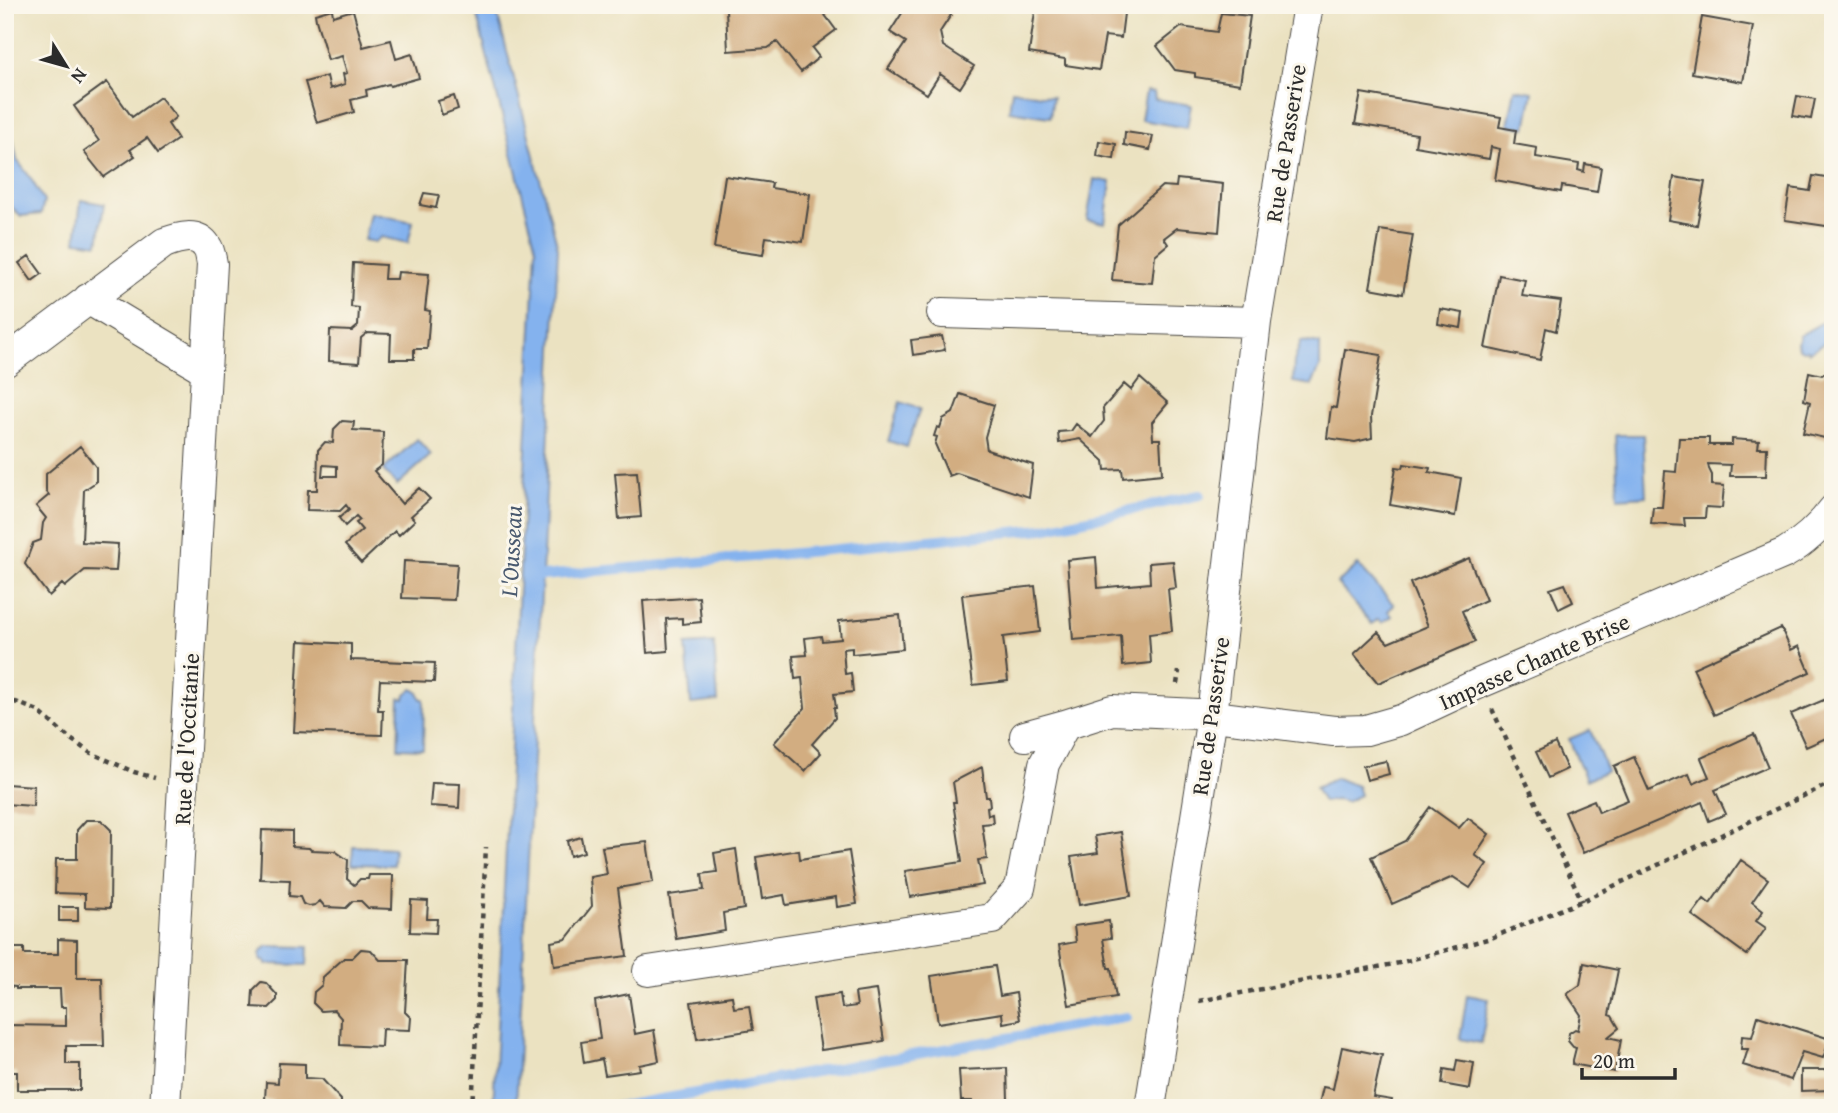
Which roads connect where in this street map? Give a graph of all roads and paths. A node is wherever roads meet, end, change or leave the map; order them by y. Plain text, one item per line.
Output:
1 (1308, 5) edge
2 (88, 299) junction
3 (942, 313) dead end
4 (1256, 322) junction
5 (5, 362) edge
6 (206, 370) junction
7 (1833, 510) edge
8 (1480, 683) junction
9 (5, 707) edge
10 (1212, 716) junction
11 (1065, 725) junction
12 (1026, 736) dead end
13 (1833, 782) edge
14 (183, 786) junction
15 (486, 847) dead end
16 (1582, 901) junction
17 (648, 971) dead end
18 (1199, 1001) dead end
19 (166, 1108) edge
20 (472, 1108) edge
21 (1150, 1108) edge

1 - 4 street, Rue de Passerive
2 - 5 street, Rue de l'Occitanie
2 - 6 street
2 - 6 street, Rue de l'Occitanie
3 - 4 street
4 - 10 street, Rue de Passerive
6 - 14 street, Rue de l'Occitanie
7 - 8 street, Impasse Chante Brise
8 - 10 street, Impasse Chante Brise
8 - 16 path
9 - 14 path
10 - 11 street, Impasse Chante Brise
10 - 21 street, Rue de Passerive
11 - 12 street, Impasse Chante Brise
11 - 17 street
13 - 16 path
14 - 19 street, Rue de l'Occitanie
15 - 20 path
16 - 18 path

